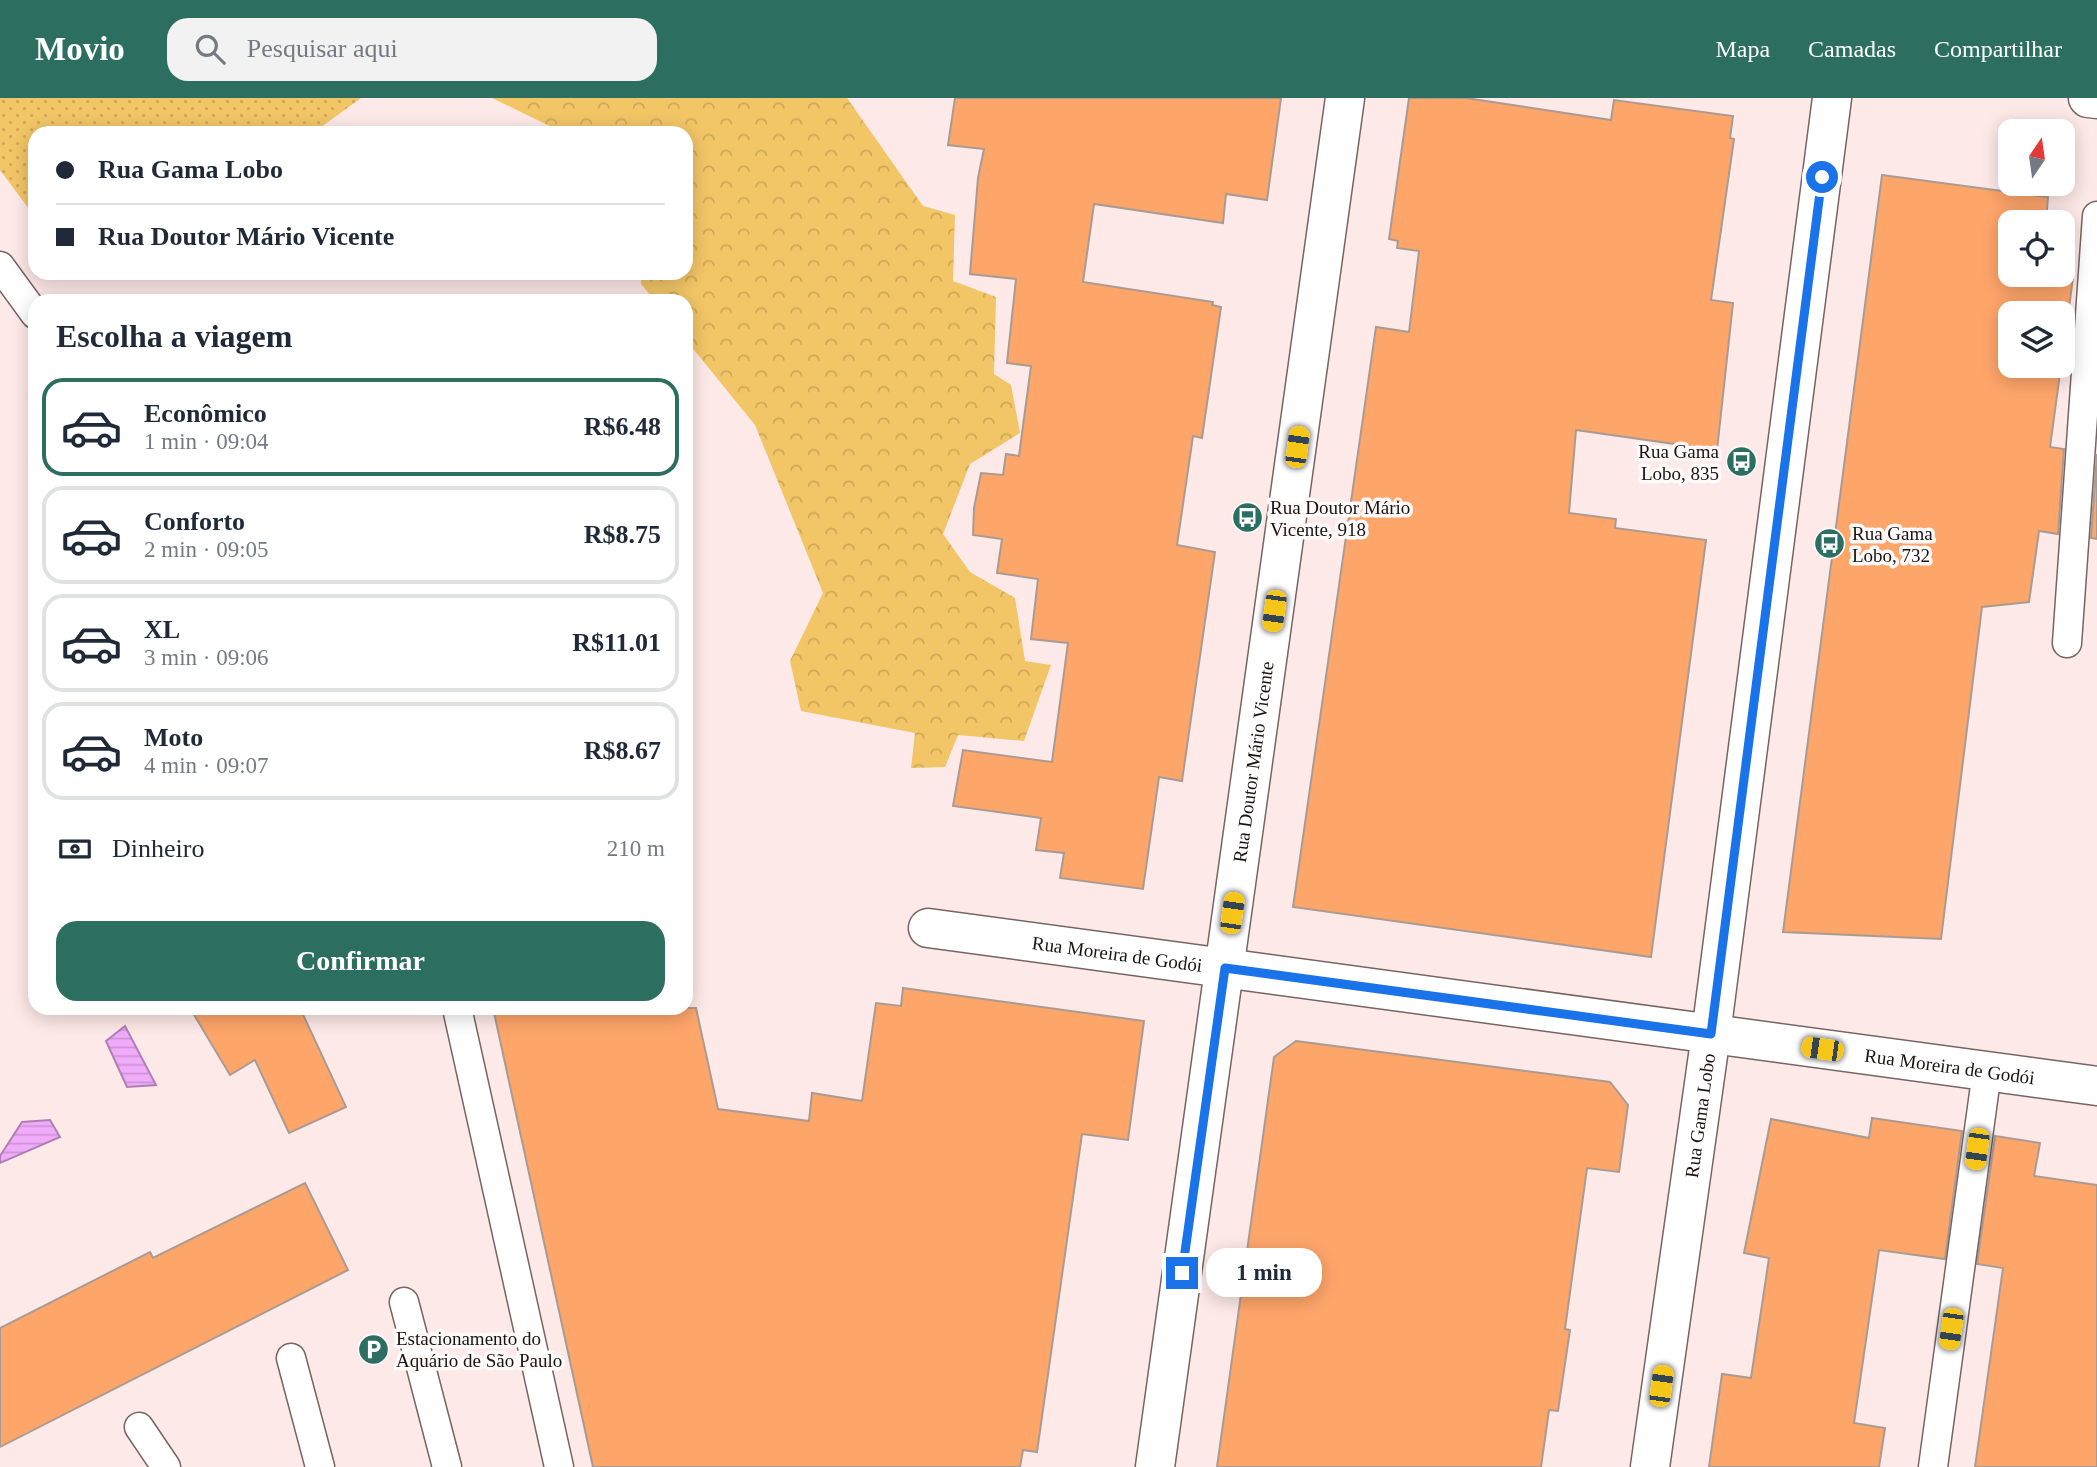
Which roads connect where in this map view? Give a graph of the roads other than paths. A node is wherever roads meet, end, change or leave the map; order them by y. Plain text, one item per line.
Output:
1 (1345, 98) edge
2 (1832, 98) edge
3 (2088, 98) edge
4 (2097, 99) edge
5 (2097, 216) edge
6 (0, 266) edge
7 (28, 304) edge
8 (2067, 643) dead end
9 (928, 928) dead end
10 (1225, 968) junction
11 (459, 1015) edge
12 (1711, 1034) junction
13 (1987, 1071) junction
14 (2097, 1086) edge
15 (404, 1302) dead end
16 (291, 1358) dead end
17 (139, 1427) dead end
18 (166, 1467) edge
19 (320, 1467) edge
20 (447, 1467) edge
21 (559, 1467) edge
22 (1155, 1467) edge
23 (1650, 1467) edge
24 (1933, 1467) edge

1 - 10 street, Rua Doutor Mário Vicente
2 - 12 street, Rua Gama Lobo
3 - 4 street
5 - 8 lane
6 - 7 lane
9 - 10 street, Rua Moreira de Godói
10 - 12 street, Rua Moreira de Godói
10 - 22 street, Rua Doutor Mário Vicente
11 - 21 lane
12 - 13 street, Rua Moreira de Godói
12 - 23 street, Rua Gama Lobo
13 - 14 street, Rua Moreira de Godói
13 - 24 lane
15 - 20 lane
16 - 19 lane
17 - 18 lane

